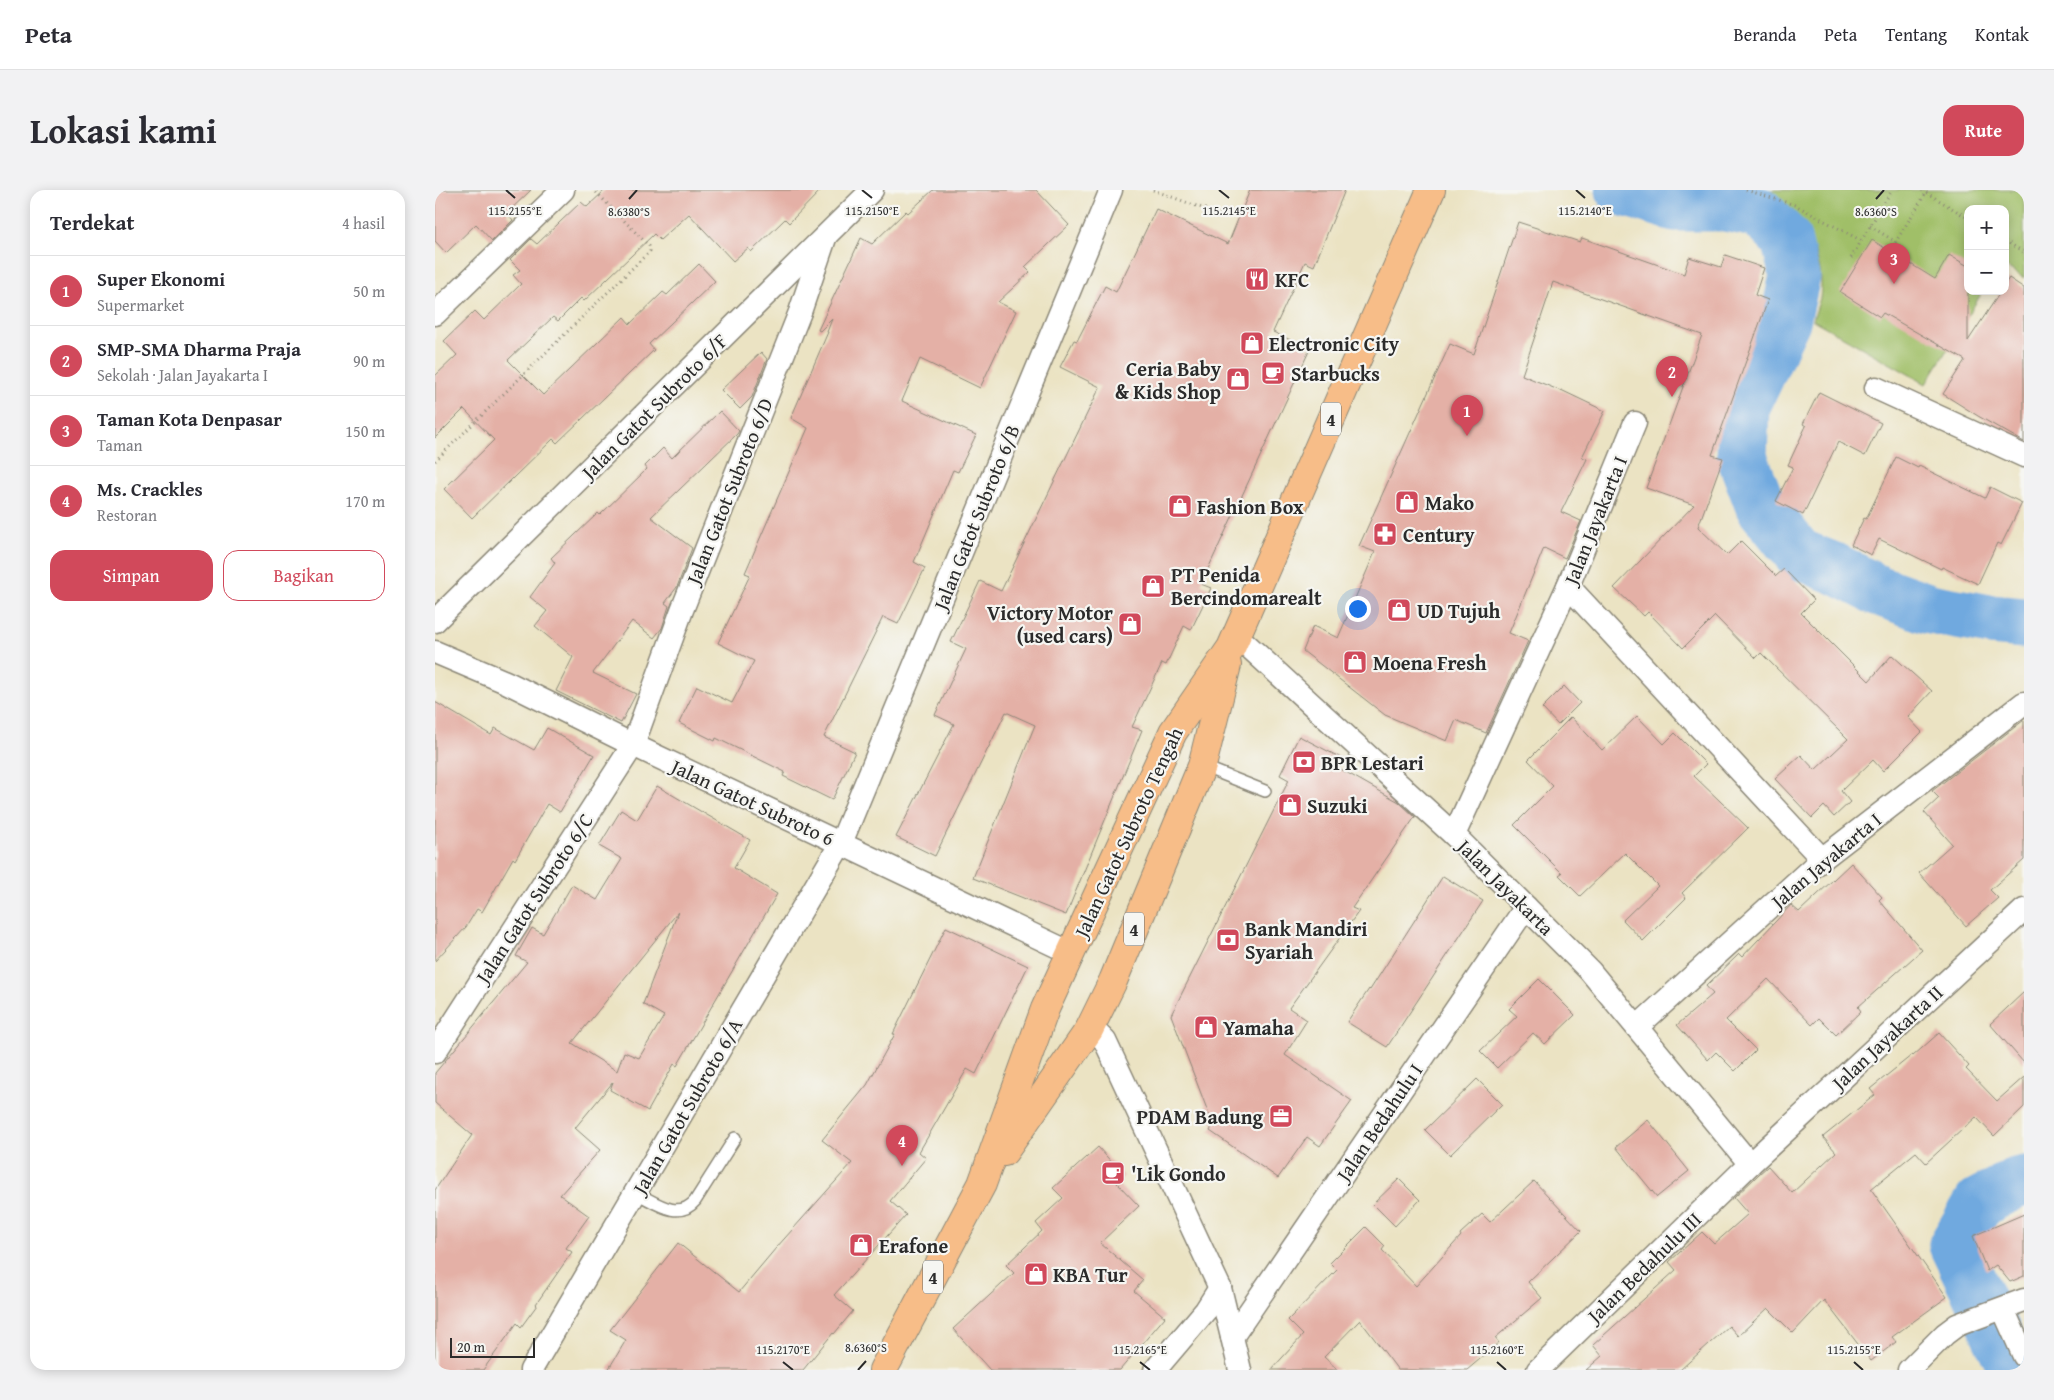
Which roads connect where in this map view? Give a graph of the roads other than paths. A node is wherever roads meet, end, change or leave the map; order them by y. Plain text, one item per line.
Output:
1 (563, 190) edge
2 (872, 190) edge
3 (1111, 190) edge
4 (1431, 190) edge
5 (825, 238) junction
6 (435, 314) edge
7 (1876, 388) dead end
8 (1635, 423) dead end
9 (2024, 456) edge
10 (1568, 586) junction
11 (435, 621) edge
12 (1234, 642) junction
13 (435, 652) edge
14 (2024, 703) edge
15 (633, 745) junction
16 (1202, 766) junction
17 (1265, 791) dead end
18 (1454, 835) junction
19 (841, 844) junction
20 (1821, 859) junction
21 (1526, 907) junction
22 (2024, 910) edge
23 (1071, 953) junction
24 (1637, 1028) junction
25 (1089, 1030) junction
26 (435, 1052) edge
27 (735, 1138) dead end
28 (1750, 1164) junction
29 (982, 1184) junction
30 (636, 1193) junction
31 (1220, 1288) junction
32 (2024, 1300) edge
33 (1998, 1311) junction
34 (1233, 1337) junction
35 (2024, 1356) edge
36 (531, 1369) edge
37 (883, 1370) edge
38 (1155, 1370) edge
39 (1240, 1370) edge
40 (1537, 1370) edge
41 (1909, 1370) edge

1 - 6 street
2 - 5 street, Jalan Gatot Subroto 6/F
3 - 19 street, Jalan Gatot Subroto 6/B
4 - 12 highway, Jalan Gatot Subroto Tengah / 4
5 - 11 street, Jalan Gatot Subroto 6/F
5 - 15 street, Jalan Gatot Subroto 6/D
7 - 9 street
8 - 10 street, Jalan Jayakarta I
10 - 18 street, Jalan Jayakarta I
10 - 20 street
12 - 16 highway, 4
12 - 18 street, Jalan Jayakarta
12 - 23 highway, Jalan Gatot Subroto Tengah / 4
13 - 15 street, Jalan Gatot Subroto 6
14 - 20 street, Jalan Jayakarta I
15 - 19 street, Jalan Gatot Subroto 6
15 - 26 street, Jalan Gatot Subroto 6/C
16 - 17 lane
16 - 25 highway, 4
18 - 21 street, Jalan Jayakarta
19 - 23 street, Jalan Gatot Subroto 6
19 - 30 street, Jalan Gatot Subroto 6/A
20 - 24 street, Jalan Jayakarta I
21 - 24 street, Jalan Jayakarta
21 - 34 street, Jalan Bedahulu I
22 - 28 street, Jalan Jayakarta II
23 - 29 highway, Jalan Gatot Subroto Tengah / 4
24 - 28 street, Jalan Jayakarta
25 - 29 highway, 4
25 - 31 street
27 - 30 lane
28 - 40 street, Jalan Bedahulu III
29 - 37 highway, Jalan Gatot Subroto Tengah / 4
30 - 36 street, Jalan Gatot Subroto 6/A
31 - 34 street
31 - 38 street
32 - 33 street
33 - 35 street
33 - 41 street
34 - 39 street

